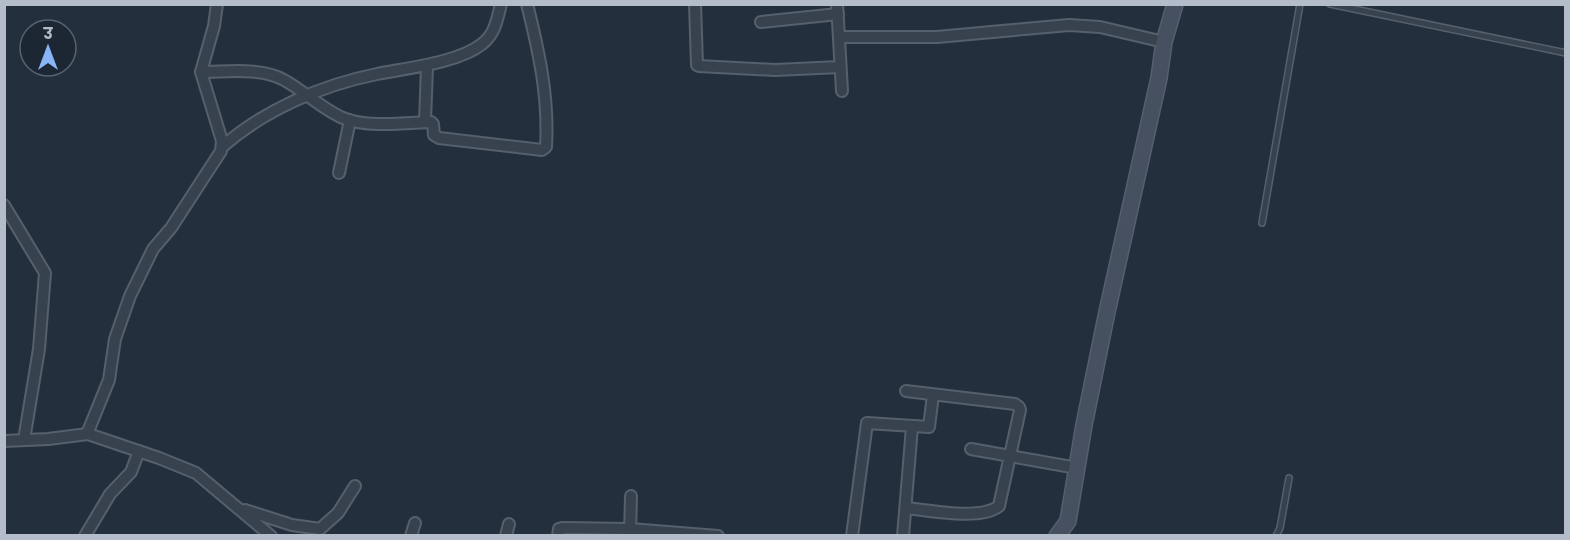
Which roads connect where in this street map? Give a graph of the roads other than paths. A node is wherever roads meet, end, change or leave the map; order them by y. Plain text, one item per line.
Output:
1 (217, 4) edge
2 (501, 4) edge
3 (527, 4) edge
4 (695, 4) edge
5 (1174, 4) edge
6 (1300, 4) edge
7 (1330, 4) edge
8 (837, 9) edge
9 (761, 22) dead end
10 (840, 37) junction
11 (1164, 42) junction
12 (1566, 53) edge
13 (427, 66) junction
14 (840, 67) junction
15 (201, 72) junction
16 (842, 91) dead end
17 (309, 96) junction
18 (350, 120) junction
19 (425, 122) junction
20 (222, 147) junction
21 (339, 173) dead end
22 (4, 205) edge
23 (1262, 223) dead end
24 (906, 391) dead end
25 (933, 395) junction
26 (912, 427) junction
27 (87, 434) junction
28 (24, 440) junction
29 (4, 441) edge
30 (971, 449) dead end
31 (139, 451) junction
32 (1011, 457) junction
33 (1077, 468) junction
34 (1290, 478) dead end
35 (355, 486) dead end
36 (631, 496) dead end
37 (239, 508) junction
38 (906, 508) junction
39 (415, 523) dead end
40 (509, 524) dead end
41 (630, 532) edge
42 (85, 536) edge
43 (271, 536) edge
44 (411, 536) edge
45 (506, 536) edge
46 (558, 536) edge
47 (718, 536) edge
48 (852, 536) edge
49 (903, 536) edge
50 (1057, 536) edge
51 (1276, 536) edge

1 - 15 street
2 - 13 street
3 - 19 street
4 - 14 street
5 - 11 main road
6 - 23 lane
7 - 12 lane
8 - 9 street
8 - 10 street
10 - 11 street
10 - 14 street
11 - 33 main road
13 - 17 street
13 - 19 street
14 - 16 street
15 - 17 street
15 - 20 street
17 - 18 street
17 - 20 street
18 - 19 street
18 - 21 street
20 - 27 street
22 - 28 street
24 - 25 street
25 - 26 street
25 - 32 street
26 - 38 street
26 - 48 street
27 - 28 street
27 - 31 street
28 - 29 street
30 - 32 street
31 - 37 street
31 - 42 street
32 - 33 street
32 - 38 street
33 - 50 main road
34 - 51 lane
35 - 37 street
36 - 41 street
37 - 43 street
38 - 49 street
39 - 44 street
40 - 45 street
41 - 46 street
41 - 47 street

